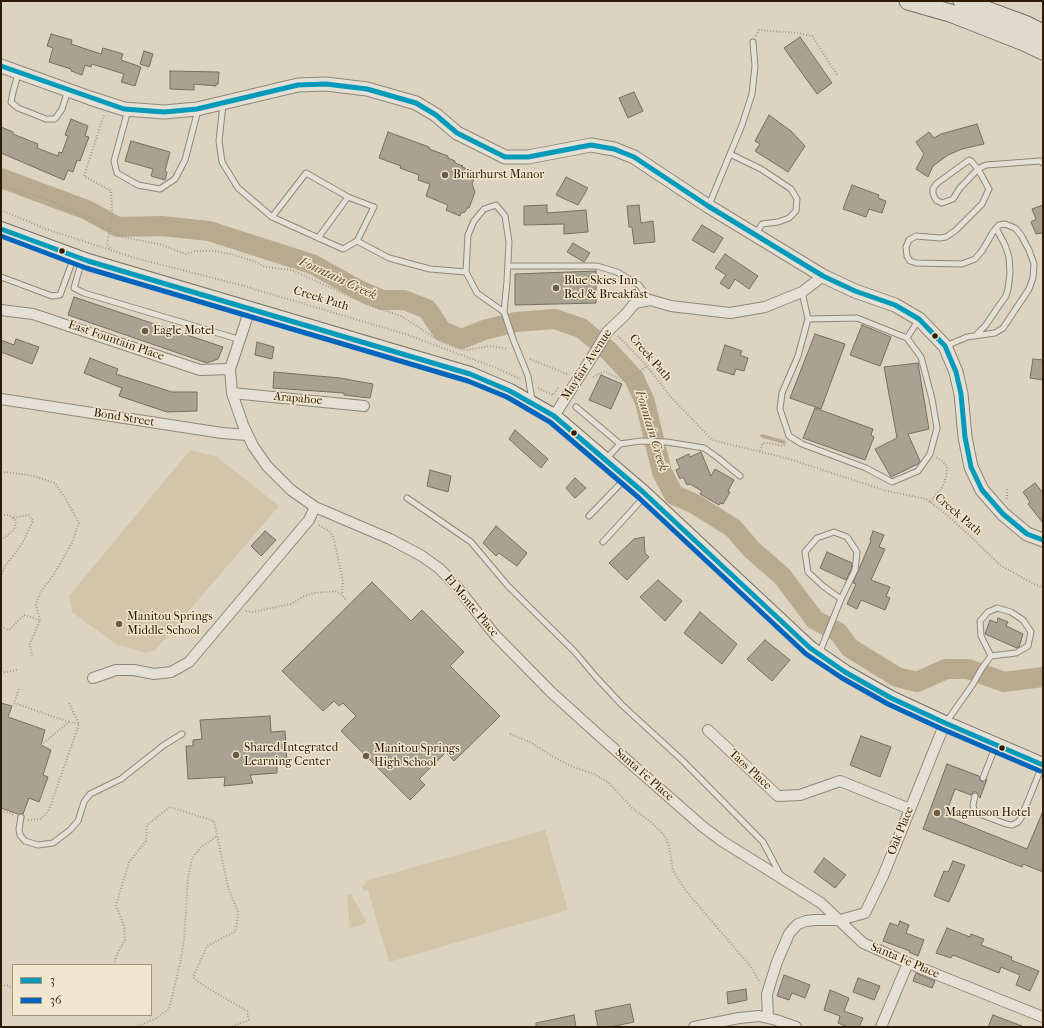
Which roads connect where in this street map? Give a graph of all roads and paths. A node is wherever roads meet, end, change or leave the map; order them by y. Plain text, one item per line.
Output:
1 (908, 1) edge
2 (962, 1) edge
3 (1043, 33) edge
4 (753, 42) joint
5 (1043, 51) edge
6 (1, 66) edge
7 (19, 73) junction
8 (838, 76) dead end
9 (68, 90) junction
10 (223, 103) junction
11 (108, 104) junction
12 (199, 108) junction
13 (128, 109) junction
14 (730, 154) junction
15 (1043, 163) edge
16 (978, 169) junction
17 (1, 185) edge
18 (348, 197) junction
19 (708, 206) junction
20 (1, 210) edge
21 (272, 217) junction
22 (996, 228) junction
23 (1, 229) edge
24 (110, 230) junction
25 (755, 234) junction
26 (318, 238) junction
27 (357, 241) junction
28 (112, 250) junction
29 (78, 258) junction
30 (508, 266) junction
31 (466, 272) junction
32 (823, 276) junction
33 (1, 277) edge
34 (802, 292) junction
35 (650, 300) junction
36 (250, 309) junction
37 (1, 310) edge
38 (504, 312) junction
39 (919, 318) junction
40 (808, 319) junction
41 (612, 333) junction
42 (976, 336) junction
43 (906, 338) junction
44 (241, 340) junction
45 (945, 346) junction
46 (519, 354) junction
47 (647, 366) junction
48 (230, 368) junction
49 (570, 371) dead end
50 (566, 377) dead end
51 (578, 379) junction
52 (562, 383) dead end
53 (530, 384) junction
54 (232, 393) junction
55 (1, 399) edge
56 (532, 403) junction
57 (364, 406) dead end
58 (576, 407) dead end
59 (554, 416) junction
60 (247, 435) junction
61 (794, 439) junction
62 (620, 444) junction
63 (760, 451) junction
64 (930, 454) junction
65 (606, 460) junction
66 (1, 473) edge
67 (740, 476) dead end
68 (626, 477) junction
69 (1007, 488) dead end
70 (646, 494) junction
71 (407, 498) dead end
72 (930, 502) junction
73 (1010, 503) dead end
74 (315, 507) junction
75 (1, 515) edge
76 (588, 516) dead end
77 (12, 518) junction
78 (321, 526) dead end
79 (1, 540) edge
80 (1043, 540) edge
81 (603, 542) dead end
82 (1, 577) edge
83 (1043, 588) edge
84 (342, 595) junction
85 (841, 598) junction
86 (346, 600) dead end
87 (235, 607) junction
88 (40, 620) junction
89 (1, 627) edge
90 (819, 654) junction
91 (32, 656) dead end
92 (991, 656) junction
93 (17, 670) dead end
94 (1, 673) edge
95 (93, 678) dead end
96 (19, 689) dead end
97 (69, 704) dead end
98 (69, 722) junction
99 (945, 723) junction
100 (79, 724) junction
101 (708, 730) dead end
102 (182, 734) dead end
103 (510, 734) dead end
104 (603, 739) joint
105 (41, 745) dead end
106 (996, 745) junction
107 (1043, 765) edge
108 (983, 778) dead end
109 (975, 796) dead end
110 (910, 809) junction
111 (1, 810) edge
112 (21, 817) junction
113 (217, 836) junction
114 (783, 879) junction
115 (840, 920) junction
116 (908, 963) junction
117 (114, 964) edge
118 (1, 986) edge
119 (12, 988) edge
120 (767, 994) junction
121 (1043, 1017) edge
122 (768, 1018) junction
123 (136, 1027) edge
124 (230, 1027) edge
125 (694, 1027) edge
126 (796, 1027) edge
127 (881, 1027) edge

1 - 5 highway
2 - 3 highway
4 - 8 path
4 - 14 lane
6 - 7 street
7 - 9 street
7 - 9 lane
9 - 11 street
10 - 12 street
10 - 19 street
10 - 21 lane
11 - 13 street
11 - 24 path
12 - 13 street
12 - 13 lane
14 - 19 lane
14 - 25 lane
15 - 16 lane
16 - 16 lane
16 - 22 lane
17 - 24 path
18 - 21 lane
18 - 26 lane
18 - 27 lane
19 - 25 street
20 - 28 path, Creek Path
21 - 26 lane
22 - 42 lane
22 - 42 lane
23 - 29 main road
24 - 28 path
24 - 46 path
25 - 32 street
26 - 27 lane
27 - 31 lane
28 - 53 path, Creek Path
29 - 33 lane
29 - 36 main road
29 - 44 lane
30 - 31 lane
30 - 35 lane
30 - 38 lane
31 - 38 lane
32 - 34 street
32 - 39 street
34 - 35 street
34 - 40 lane
35 - 41 street, Mayfair Avenue
36 - 44 street, El Monte Place
36 - 56 main road
37 - 48 street, East Fountain Place
38 - 46 lane
39 - 43 lane
39 - 45 street
40 - 43 lane
40 - 61 lane
41 - 47 path, Creek Path
41 - 51 street, Mayfair Avenue
42 - 45 lane
43 - 64 lane
44 - 48 street, El Monte Place
45 - 80 street
46 - 51 path
46 - 53 lane
47 - 51 path
47 - 63 path, Creek Path
48 - 54 street, El Monte Place
49 - 50 path
51 - 59 street, Mayfair Avenue
52 - 53 path, Creek Path
53 - 56 lane
54 - 57 street, Arapahoe
54 - 60 street, El Monte Place
55 - 60 street, Bond Street
56 - 59 main road
58 - 62 lane
59 - 65 main road
60 - 74 street, El Monte Place
61 - 63 path
61 - 64 lane
62 - 65 lane
62 - 67 lane
63 - 72 path, Creek Path
64 - 72 path
65 - 68 main road
66 - 88 path
68 - 70 main road
68 - 76 lane
69 - 73 path
70 - 81 lane
70 - 90 main road
71 - 114 lane, Santa Fe Place
72 - 83 path, Creek Path
74 - 87 street
74 - 104 street, El Monte Place
75 - 77 path
77 - 79 path
77 - 82 path
78 - 84 path
84 - 86 path
84 - 87 path
85 - 85 lane
85 - 90 lane
87 - 95 street
88 - 89 path
88 - 91 path
90 - 99 main road
92 - 92 lane
92 - 99 lane
93 - 94 path
96 - 98 path
97 - 100 path
98 - 100 path
98 - 105 path
99 - 106 main road
99 - 110 street, Oak Place
100 - 112 path
101 - 110 street, Taos Place
102 - 112 lane
103 - 120 path
104 - 114 street, Santa Fe Place
106 - 107 main road
106 - 108 lane
107 - 109 lane
110 - 115 street, Oak Place
111 - 112 path
113 - 117 path
113 - 123 path
113 - 124 path
114 - 115 street, Santa Fe Place
115 - 116 street, Santa Fe Place
115 - 120 street
116 - 121 street, Santa Fe Place
116 - 127 street
118 - 119 path
120 - 122 street
122 - 125 street
122 - 126 street

